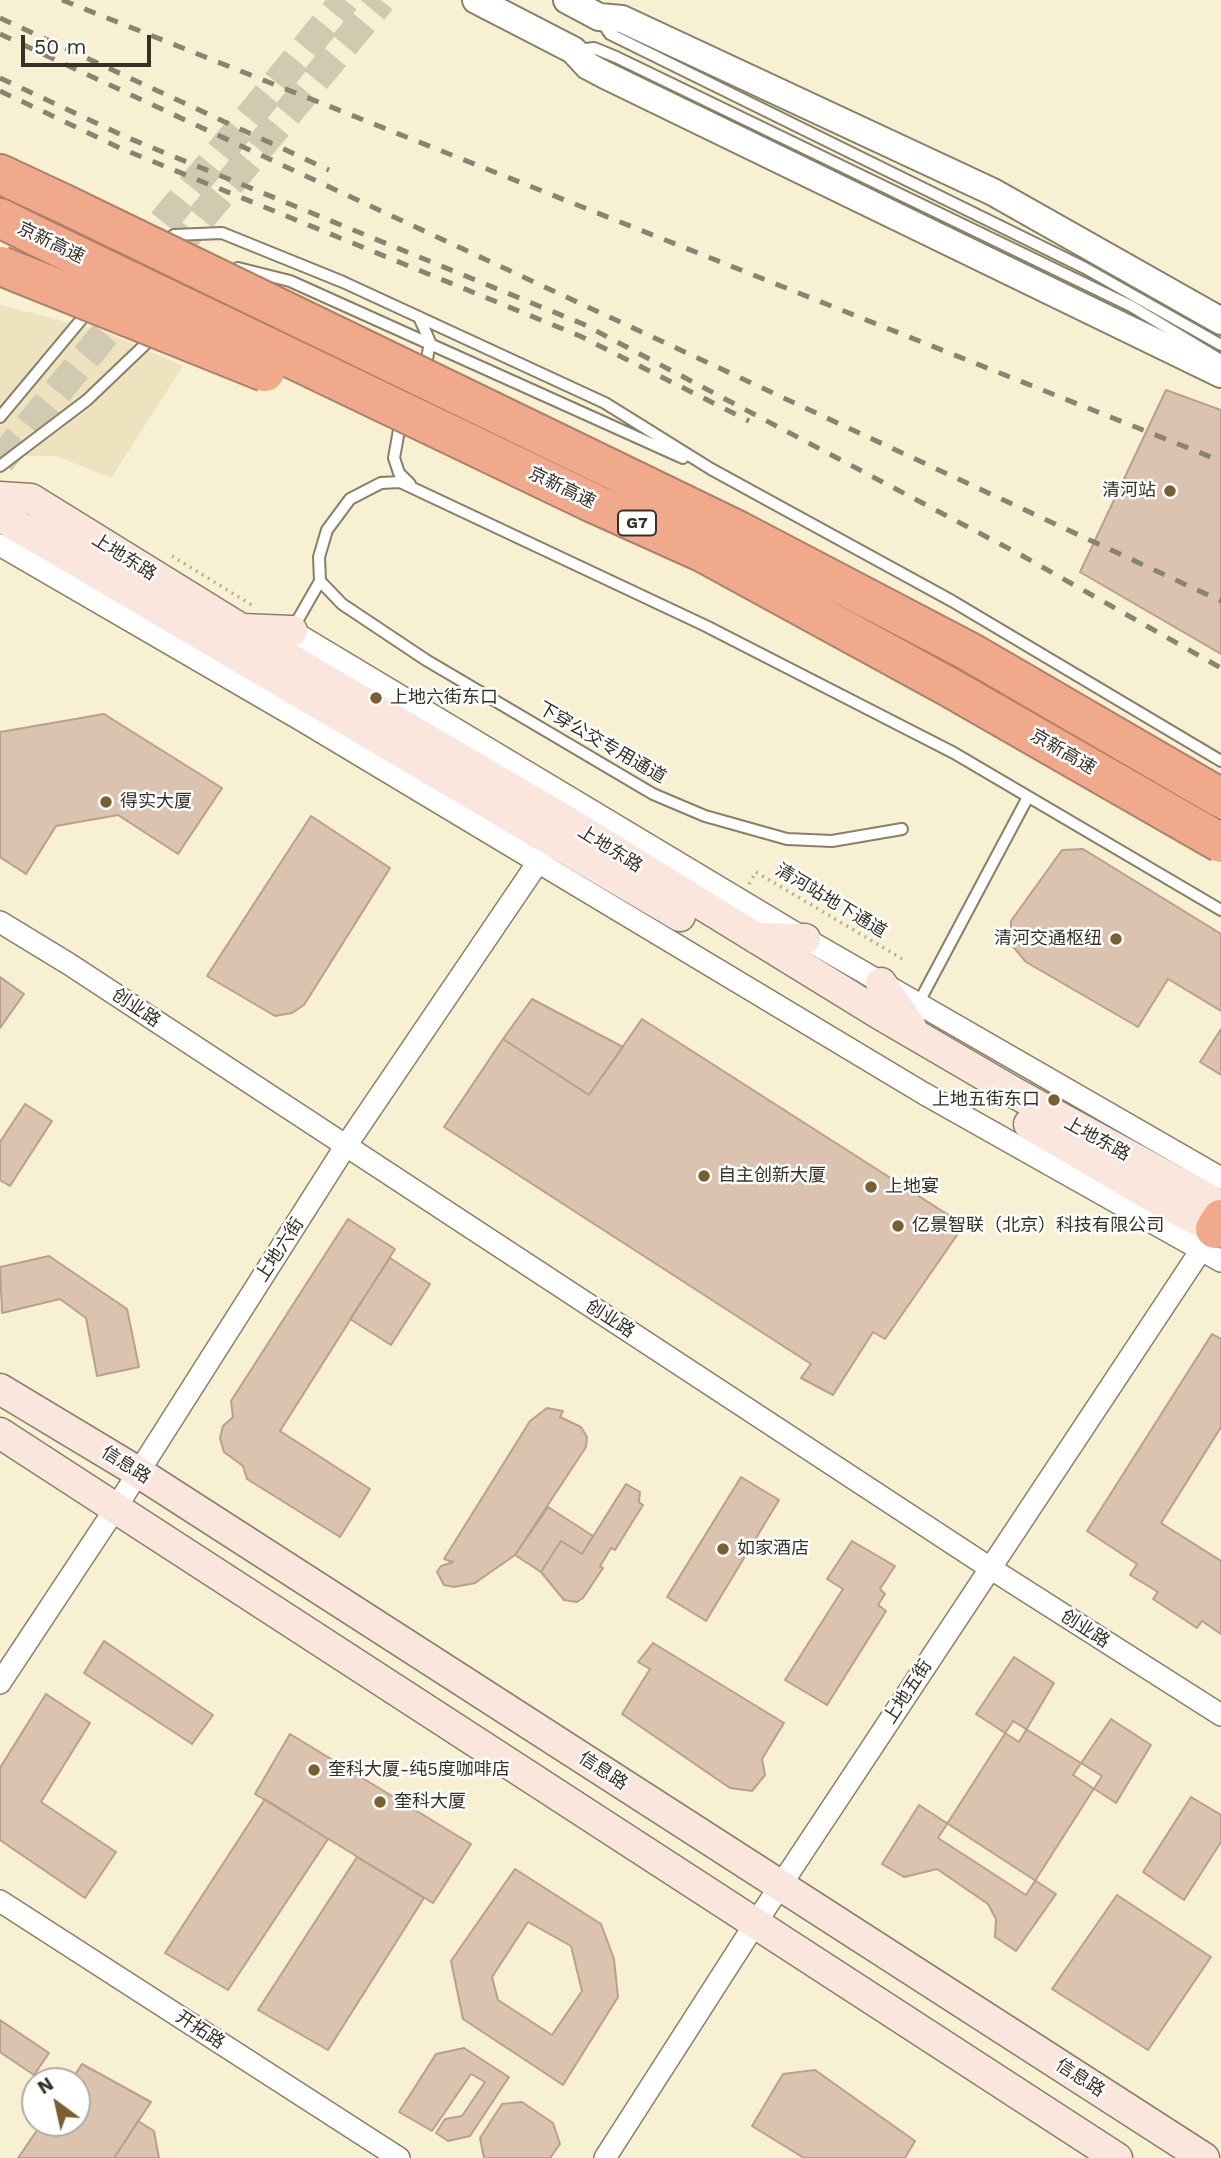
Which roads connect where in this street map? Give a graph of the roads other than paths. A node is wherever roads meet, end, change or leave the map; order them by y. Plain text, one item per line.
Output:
1 (476, 0) edge
2 (567, 0) edge
3 (599, 18) junction
4 (573, 50) junction
5 (0, 174) edge
6 (0, 218) edge
7 (144, 256) dead end
8 (135, 265) dead end
9 (0, 266) edge
10 (209, 285) dead end
11 (192, 299) dead end
12 (419, 317) junction
13 (1221, 321) edge
14 (430, 342) junction
15 (1221, 345) edge
16 (1221, 361) edge
17 (1221, 374) edge
18 (415, 390) dead end
19 (410, 401) dead end
20 (0, 417) edge
21 (0, 466) edge
22 (711, 469) junction
23 (412, 486) junction
24 (0, 497) edge
25 (0, 516) edge
26 (0, 545) edge
27 (320, 581) junction
28 (112, 582) junction
29 (827, 620) junction
30 (240, 629) junction
31 (292, 631) junction
32 (166, 640) junction
33 (1221, 761) edge
34 (1028, 797) junction
35 (1221, 798) edge
36 (522, 811) junction
37 (902, 829) dead end
38 (552, 842) junction
39 (1221, 843) edge
40 (1221, 911) edge
41 (0, 922) edge
42 (756, 938) junction
43 (805, 939) junction
44 (881, 983) junction
45 (918, 1005) junction
46 (916, 1035) junction
47 (345, 1146) junction
48 (1221, 1178) edge
49 (1217, 1233) edge
50 (0, 1389) edge
51 (0, 1433) edge
52 (138, 1472) junction
53 (117, 1506) junction
54 (990, 1568) junction
55 (0, 1682) edge
56 (1221, 1715) edge
57 (781, 1885) junction
58 (0, 1901) edge
59 (755, 1924) junction
60 (399, 2158) edge
61 (606, 2158) edge
62 (1116, 2158) edge
63 (1204, 2158) edge

1 - 4 street
2 - 3 street
3 - 13 street
3 - 15 lane
4 - 16 lane
4 - 17 street
5 - 35 highway, G7, bridge
6 - 29 highway, 京新高速 / G7, bridge
7 - 12 lane
8 - 20 lane
9 - 29 highway, bridge
10 - 14 lane
11 - 21 lane
12 - 14 lane
12 - 22 lane
14 - 18 lane
14 - 22 lane
19 - 23 lane
22 - 33 lane
23 - 27 lane
23 - 34 lane
24 - 30 main road, 上地东路
25 - 28 main road, 上地东路
26 - 32 street
27 - 31 lane
27 - 37 lane, 下穿公交专用通道
28 - 32 main road
28 - 36 main road, 上地东路
29 - 39 highway, 京新高速 / G7, bridge
30 - 31 main road
30 - 36 main road, 上地东路
31 - 36 street
32 - 36 street
34 - 40 lane
34 - 45 lane
36 - 38 main road, 上地东路
36 - 43 street
38 - 42 main road, 上地东路
38 - 47 street, 上地六街
38 - 49 main road, 上地东路
41 - 47 street, 创业路
42 - 43 main road
42 - 46 main road, 上地东路
43 - 44 street
44 - 45 street
44 - 46 main road
45 - 48 street
46 - 49 main road, 上地东路
47 - 52 street, 上地六街
47 - 54 street, 创业路
49 - 54 street, 上地五街
50 - 52 main road, 信息路
51 - 53 main road
52 - 53 street, 上地六街
52 - 57 main road, 信息路
53 - 55 street, 上地六街
53 - 59 main road
54 - 56 street, 创业路
54 - 57 street, 上地五街
57 - 59 street, 上地五街
57 - 63 main road, 信息路
58 - 60 street, 开拓路
59 - 61 street, 上地五街
59 - 62 main road

